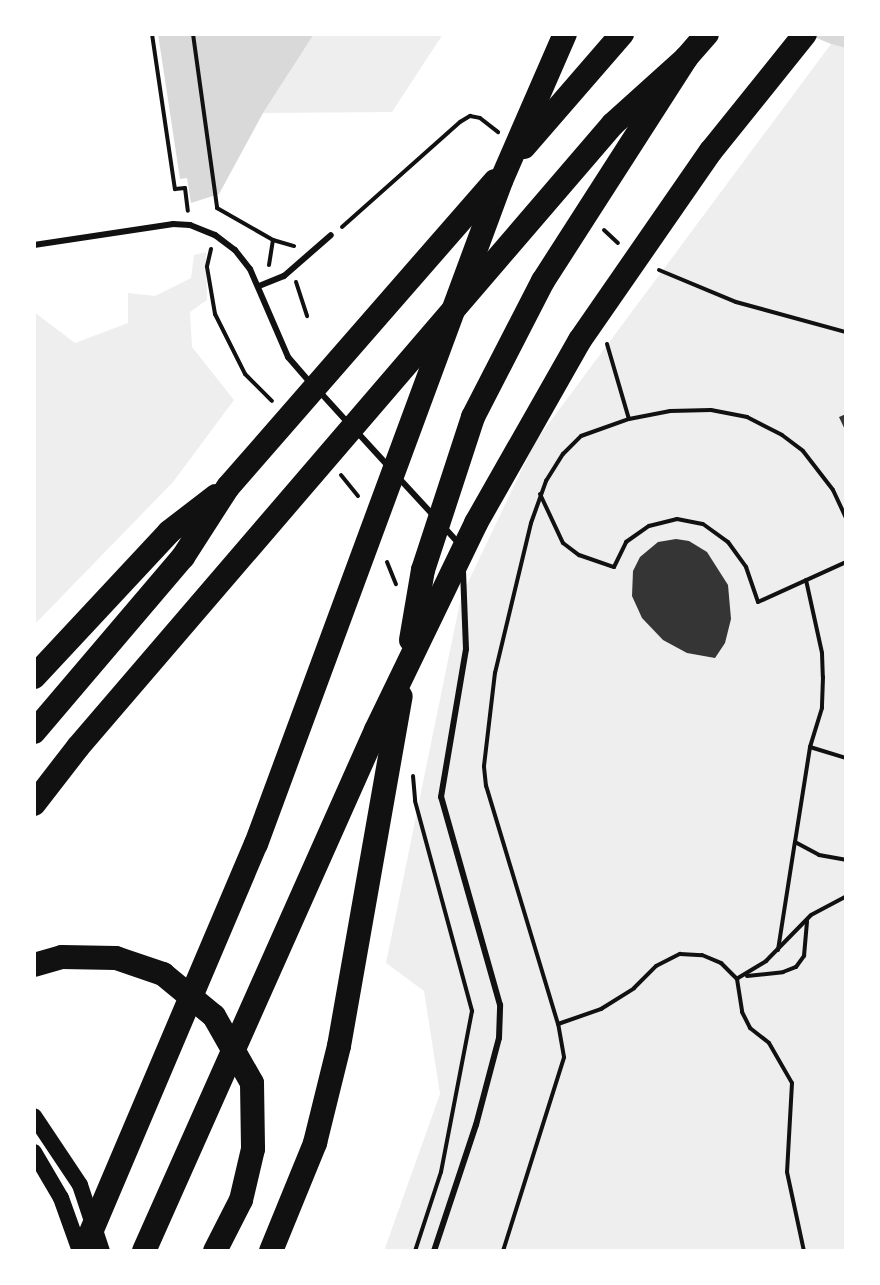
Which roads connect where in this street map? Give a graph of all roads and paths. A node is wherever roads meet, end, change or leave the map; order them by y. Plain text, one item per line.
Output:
1 (152, 34) edge
2 (193, 34) edge
3 (565, 34) edge
4 (622, 34) edge
5 (707, 34) edge
6 (805, 34) edge
7 (686, 58) junction
8 (190, 225) junction
9 (331, 235) dead end
10 (273, 240) dead end
11 (34, 245) edge
12 (649, 264) dead end
13 (292, 268) junction
14 (259, 286) junction
15 (307, 316) dead end
16 (846, 332) edge
17 (228, 487) junction
18 (540, 494) junction
19 (846, 518) edge
20 (846, 562) edge
21 (806, 580) junction
22 (34, 677) edge
23 (34, 732) edge
24 (810, 747) junction
25 (846, 758) edge
26 (34, 804) edge
27 (795, 842) junction
28 (846, 860) edge
29 (846, 896) edge
30 (807, 919) junction
31 (778, 950) junction
32 (34, 965) edge
33 (737, 979) junction
34 (558, 1024) junction
35 (34, 1116) edge
36 (34, 1152) edge
37 (81, 1251) edge
38 (102, 1251) edge
39 (144, 1251) edge
40 (215, 1251) edge
41 (271, 1251) edge
42 (434, 1251) edge
43 (503, 1251) edge
44 (804, 1251) edge

1 - 8 path
2 - 10 path
3 - 37 highway
4 - 17 highway
5 - 7 highway
6 - 39 highway
7 - 26 highway
7 - 41 highway
8 - 11 lane
8 - 14 lane
9 - 13 lane
12 - 16 path
13 - 14 lane
13 - 15 path
14 - 42 lane
17 - 22 highway
17 - 23 highway
18 - 19 path
18 - 21 path
18 - 34 path
20 - 21 path
21 - 24 path
24 - 25 path
24 - 27 path
27 - 28 path
27 - 31 path
29 - 30 path
30 - 31 path
30 - 33 path
31 - 33 path
32 - 40 highway
33 - 34 path
33 - 44 path
34 - 43 path
35 - 38 main road
36 - 37 main road

